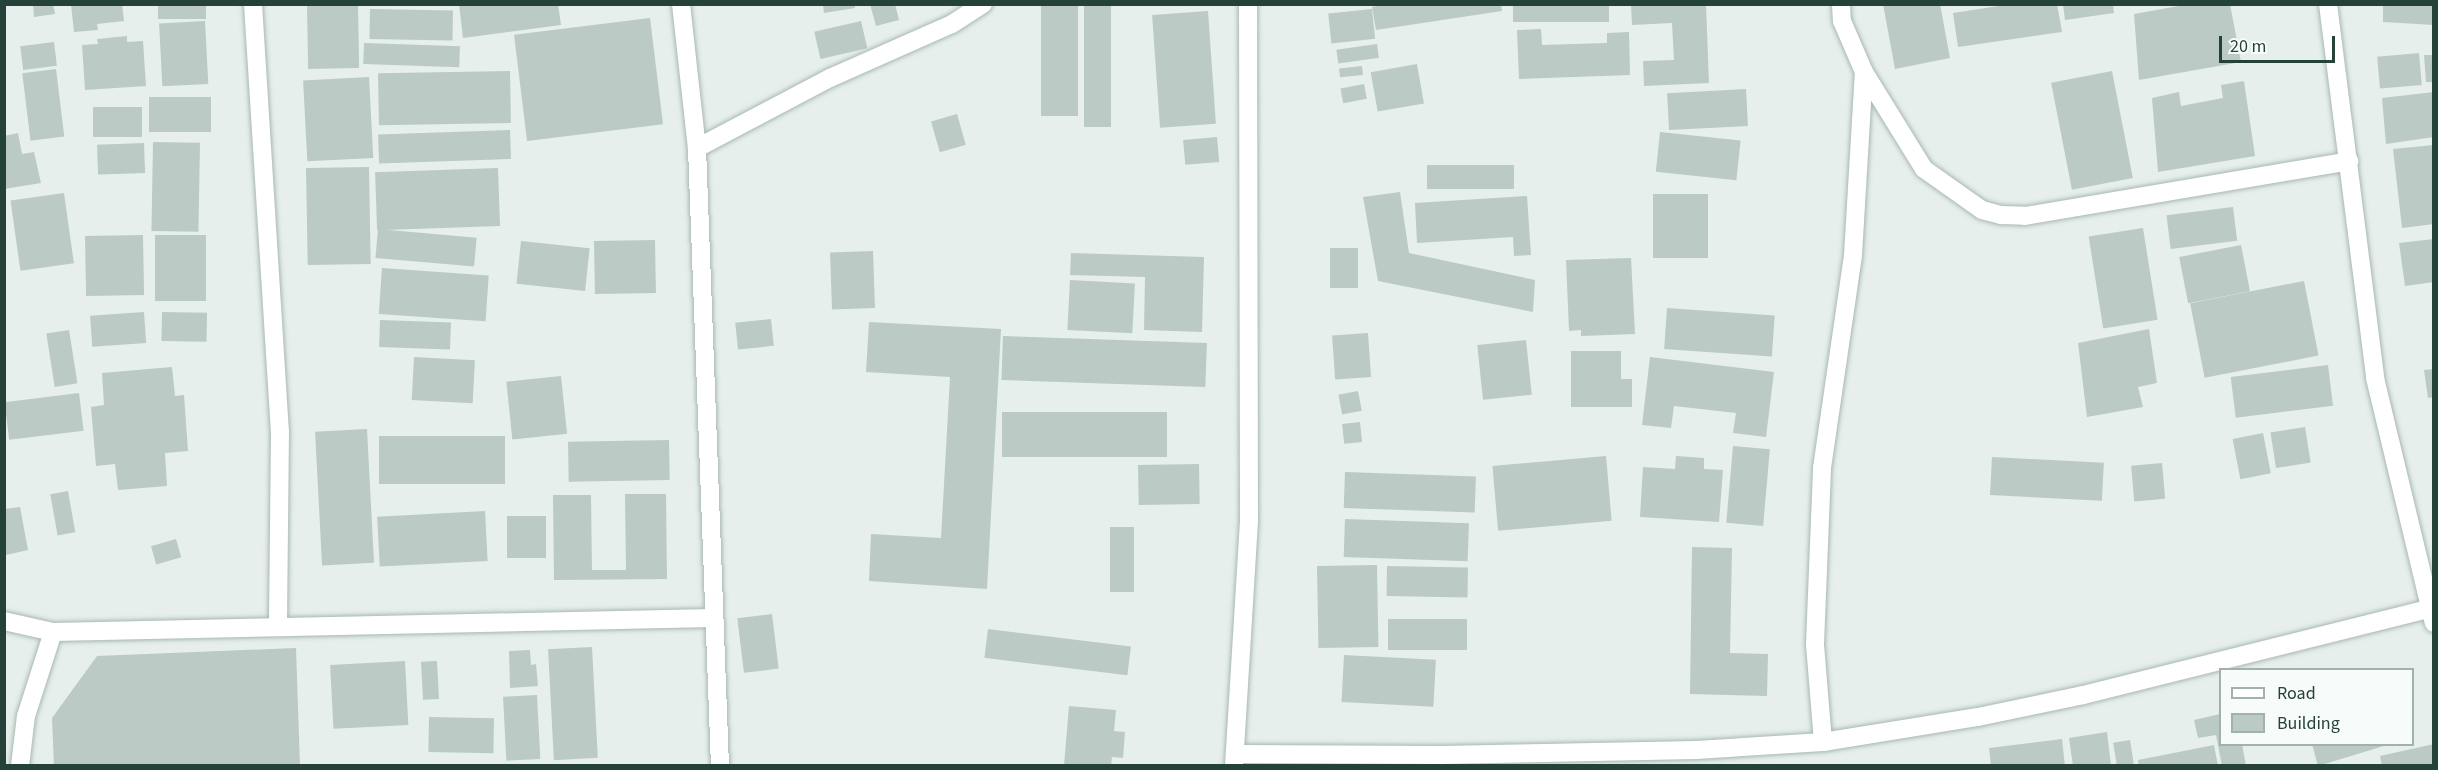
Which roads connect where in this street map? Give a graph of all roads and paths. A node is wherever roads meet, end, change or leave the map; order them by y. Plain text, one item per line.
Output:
1 (253, 4) edge
2 (681, 4) edge
3 (983, 4) edge
4 (1248, 4) edge
5 (1841, 4) edge
6 (2328, 4) edge
7 (1864, 72) junction
8 (697, 148) junction
9 (2349, 161) junction
10 (2431, 616) edge
11 (713, 618) junction
12 (4, 621) edge
13 (278, 626) junction
14 (53, 632) junction
15 (1823, 742) junction
16 (1234, 760) edge
17 (20, 765) edge
18 (720, 765) edge

1 - 13 street
2 - 8 street
3 - 8 street
4 - 16 street
5 - 7 street
6 - 9 street
7 - 9 street
7 - 15 street
8 - 11 street
9 - 10 street
10 - 15 street
11 - 13 street
11 - 18 street
12 - 14 street
13 - 14 street
14 - 17 street
15 - 16 street

